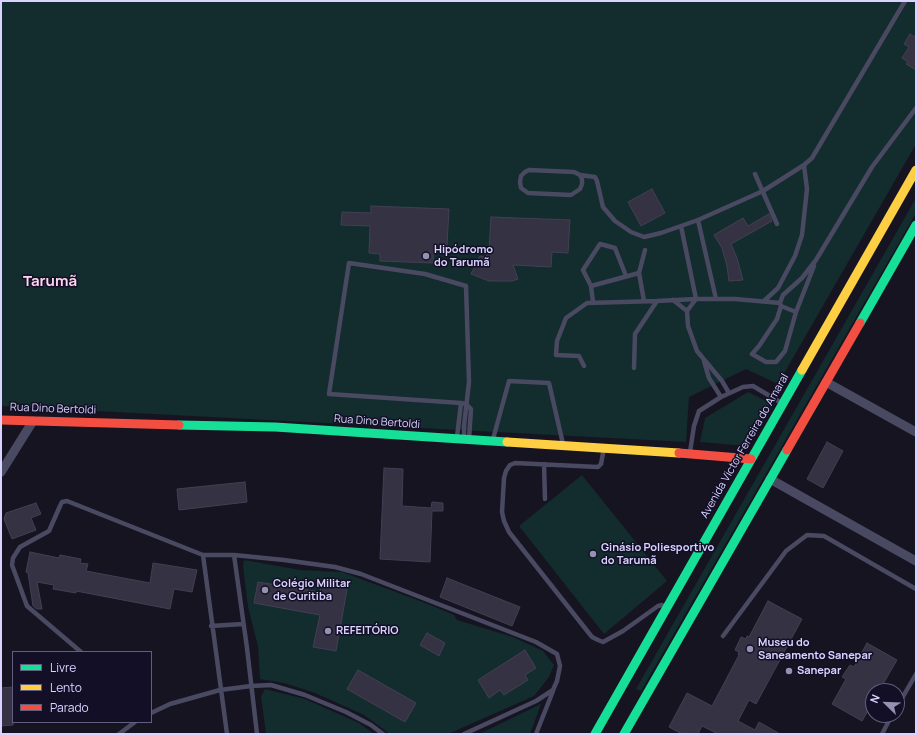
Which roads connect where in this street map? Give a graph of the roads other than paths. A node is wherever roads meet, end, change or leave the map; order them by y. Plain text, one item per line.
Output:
1 (905, 1) edge
2 (916, 108) edge
3 (804, 165) junction
4 (916, 170) edge
5 (755, 174) dead end
6 (580, 175) junction
7 (912, 185) edge
8 (763, 191) junction
9 (698, 220) junction
10 (777, 224) dead end
11 (916, 225) edge
12 (681, 226) junction
13 (646, 250) dead end
14 (816, 260) junction
15 (640, 272) junction
16 (626, 276) junction
17 (592, 286) junction
18 (696, 299) junction
19 (716, 299) junction
20 (657, 300) junction
21 (673, 300) junction
22 (644, 301) junction
23 (764, 301) junction
24 (592, 302) junction
25 (781, 305) junction
26 (687, 311) junction
27 (796, 312) junction
28 (704, 361) junction
29 (584, 366) dead end
30 (634, 368) dead end
31 (826, 382) junction
32 (729, 393) junction
33 (721, 397) junction
34 (463, 404) junction
35 (783, 404) junction
36 (1, 420) edge
37 (33, 421) junction
38 (916, 432) edge
39 (463, 439) junction
40 (492, 441) junction
41 (563, 446) junction
42 (604, 448) junction
43 (690, 454) junction
44 (751, 459) junction
45 (544, 464) junction
46 (1, 472) edge
47 (770, 479) junction
48 (545, 499) dead end
49 (203, 554) junction
50 (234, 555) junction
51 (916, 561) edge
52 (916, 589) edge
53 (670, 602) junction
54 (243, 624) junction
55 (212, 626) junction
56 (722, 636) dead end
57 (80, 651) edge
58 (916, 674) edge
59 (251, 686) junction
60 (220, 690) junction
61 (553, 690) junction
62 (905, 693) edge
63 (152, 713) edge
64 (134, 723) edge
65 (888, 723) edge
66 (626, 733) edge
67 (119, 734) edge
68 (227, 734) edge
69 (257, 734) edge
70 (383, 734) edge
71 (464, 734) edge
72 (536, 734) edge
73 (595, 734) edge
74 (882, 734) edge

1 - 3 lane
2 - 14 lane
3 - 8 lane
3 - 23 lane
4 - 7 main road, Avenida Victor Ferreira do Amaral
5 - 8 lane
6 - 6 lane
6 - 12 lane
7 - 35 main road, Avenida Victor Ferreira do Amaral
8 - 9 lane
8 - 10 lane
9 - 12 lane
9 - 19 lane
11 - 31 main road
12 - 18 lane
13 - 15 lane
14 - 25 lane
14 - 27 lane
15 - 16 lane
15 - 22 lane
16 - 17 lane
16 - 17 lane
17 - 24 lane
18 - 19 lane
18 - 21 lane
18 - 26 lane
19 - 23 lane
20 - 21 lane
20 - 22 lane
20 - 30 lane
21 - 26 lane
22 - 24 lane
23 - 25 lane
24 - 29 lane
25 - 27 lane
25 - 27 lane
26 - 28 lane
28 - 32 lane
28 - 33 lane
31 - 38 street
31 - 47 main road
32 - 33 lane
32 - 35 lane
33 - 43 lane
34 - 34 lane
34 - 39 lane
34 - 39 lane
35 - 44 main road, Avenida Victor Ferreira do Amaral
36 - 37 main road, Rua Dino Bertoldi
37 - 39 main road, Rua Dino Bertoldi
37 - 46 street
39 - 40 main road, Rua Dino Bertoldi
40 - 41 main road, Rua Dino Bertoldi
40 - 41 lane
41 - 42 main road, Rua Dino Bertoldi
42 - 43 main road, Rua Dino Bertoldi
42 - 45 lane
43 - 44 main road, Rua Dino Bertoldi
44 - 53 main road, Avenida Victor Ferreira do Amaral
45 - 48 lane
45 - 53 lane
47 - 51 street
47 - 66 main road
49 - 50 lane
49 - 55 lane
49 - 57 lane
50 - 54 lane
50 - 61 lane
52 - 56 lane
53 - 73 main road, Avenida Victor Ferreira do Amaral
54 - 55 lane
54 - 59 lane
55 - 60 lane
58 - 62 lane
59 - 60 lane
59 - 69 lane
59 - 70 lane
60 - 63 lane
60 - 68 lane
61 - 71 lane
61 - 72 lane
64 - 67 lane
65 - 74 lane

